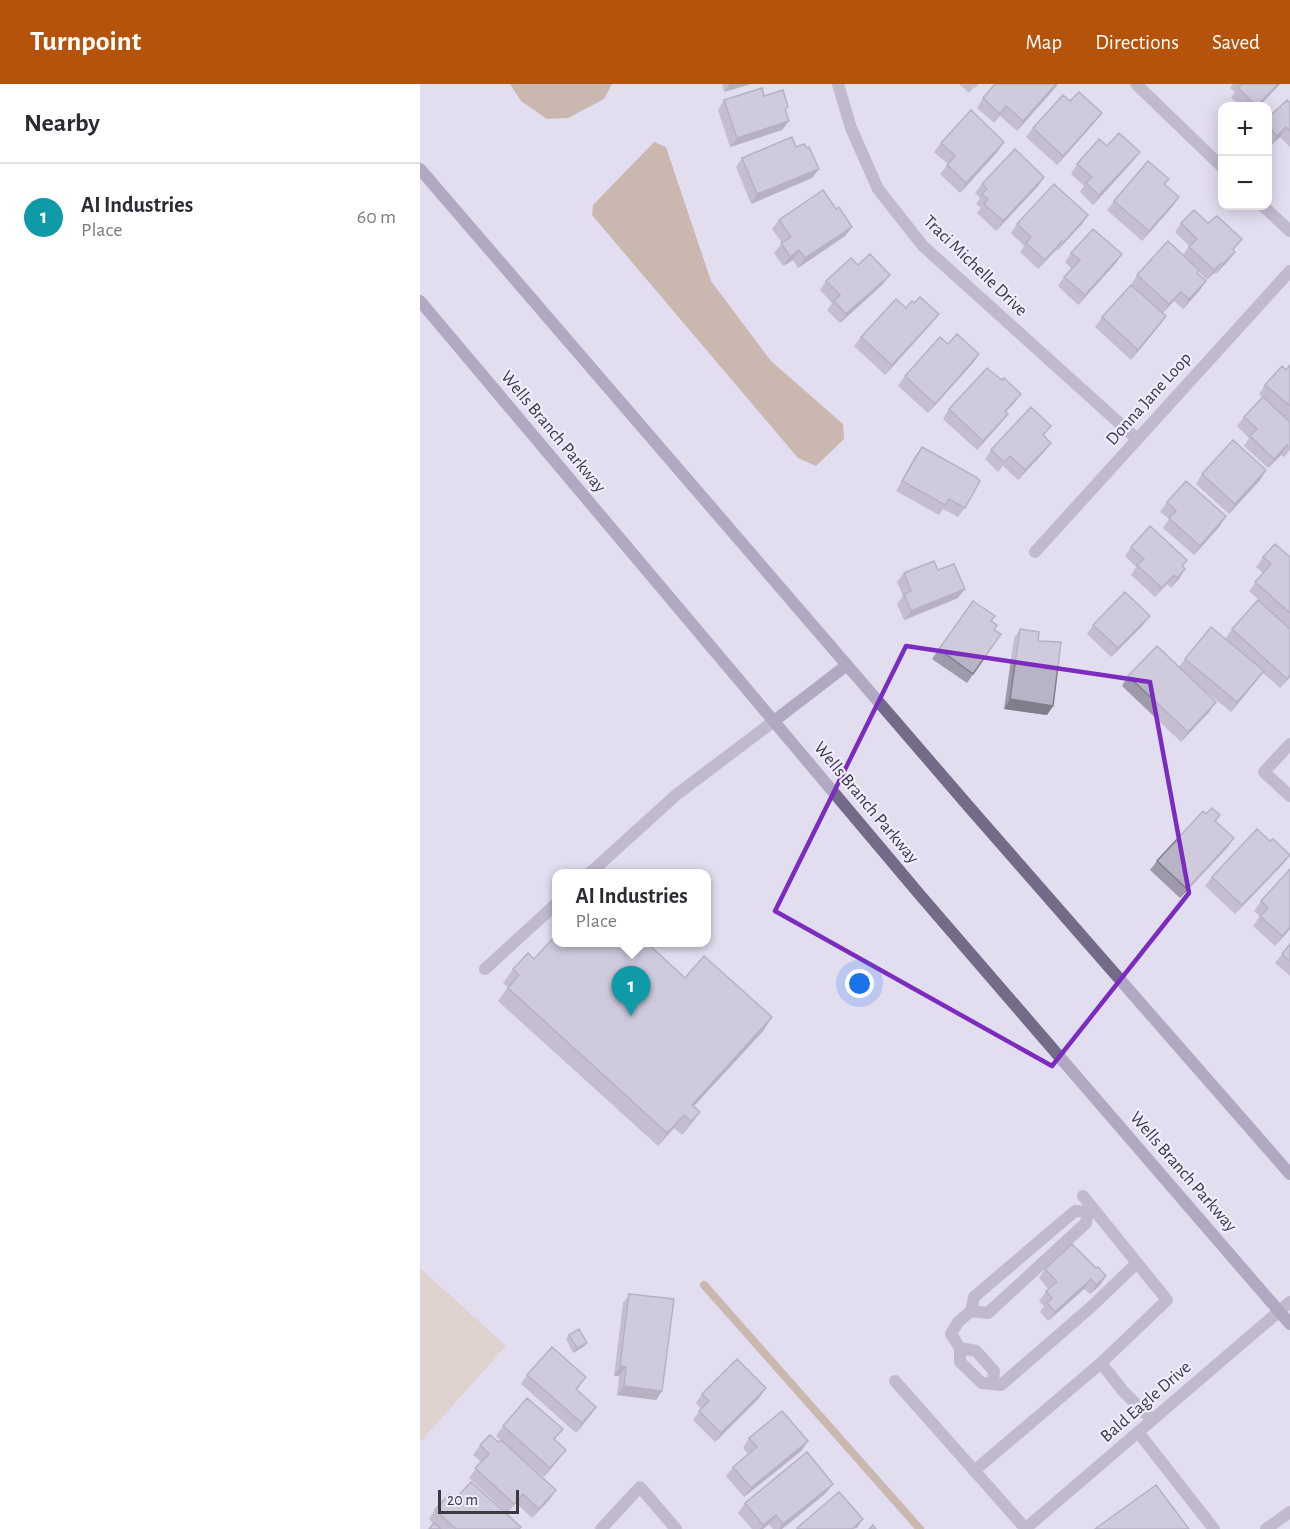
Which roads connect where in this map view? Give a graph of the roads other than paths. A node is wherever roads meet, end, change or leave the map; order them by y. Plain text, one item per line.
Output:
1 (838, 84) edge
2 (1136, 84) edge
3 (1218, 163) edge
4 (420, 169) edge
5 (1267, 210) edge
6 (1290, 231) edge
7 (1290, 271) edge
8 (420, 302) edge
9 (1137, 440) junction
10 (1035, 552) dead end
11 (847, 665) junction
12 (774, 721) junction
13 (1290, 744) edge
14 (1290, 796) edge
15 (593, 869) edge
16 (552, 908) edge
17 (485, 969) dead end
18 (1290, 1174) edge
19 (1083, 1196) dead end
20 (1090, 1210) junction
21 (1137, 1263) junction
22 (1290, 1302) edge
23 (971, 1311) junction
24 (1279, 1311) junction
25 (1290, 1324) edge
26 (960, 1348) junction
27 (1101, 1364) junction
28 (895, 1381) dead end
29 (993, 1384) junction
30 (1152, 1420) junction
31 (1138, 1432) junction
32 (974, 1471) junction
33 (1290, 1512) edge
34 (601, 1529) edge
35 (676, 1529) edge
36 (1026, 1529) edge
37 (1214, 1529) edge
38 (1266, 1529) edge

1 - 9 street, Traci Michelle Drive
2 - 3 street
4 - 11 main road
5 - 6 street
7 - 9 street, Donna Jane Loop
8 - 12 main road, Wells Branch Parkway
9 - 10 street, Donna Jane Loop
11 - 12 main road
11 - 18 main road
12 - 15 street
12 - 24 main road, Wells Branch Parkway
13 - 14 street
16 - 17 street
19 - 20 street
20 - 21 street
20 - 23 street
20 - 23 street
21 - 27 street
21 - 29 street
22 - 24 street, Bald Eagle Drive
23 - 26 street
24 - 25 main road, Wells Branch Parkway
24 - 30 street, Bald Eagle Drive
26 - 29 street
26 - 29 street
27 - 30 street
27 - 32 street
28 - 32 street
30 - 31 street, Bald Eagle Drive
31 - 36 street, Bald Eagle Drive
31 - 37 street
32 - 36 street
33 - 38 street
34 - 35 street

